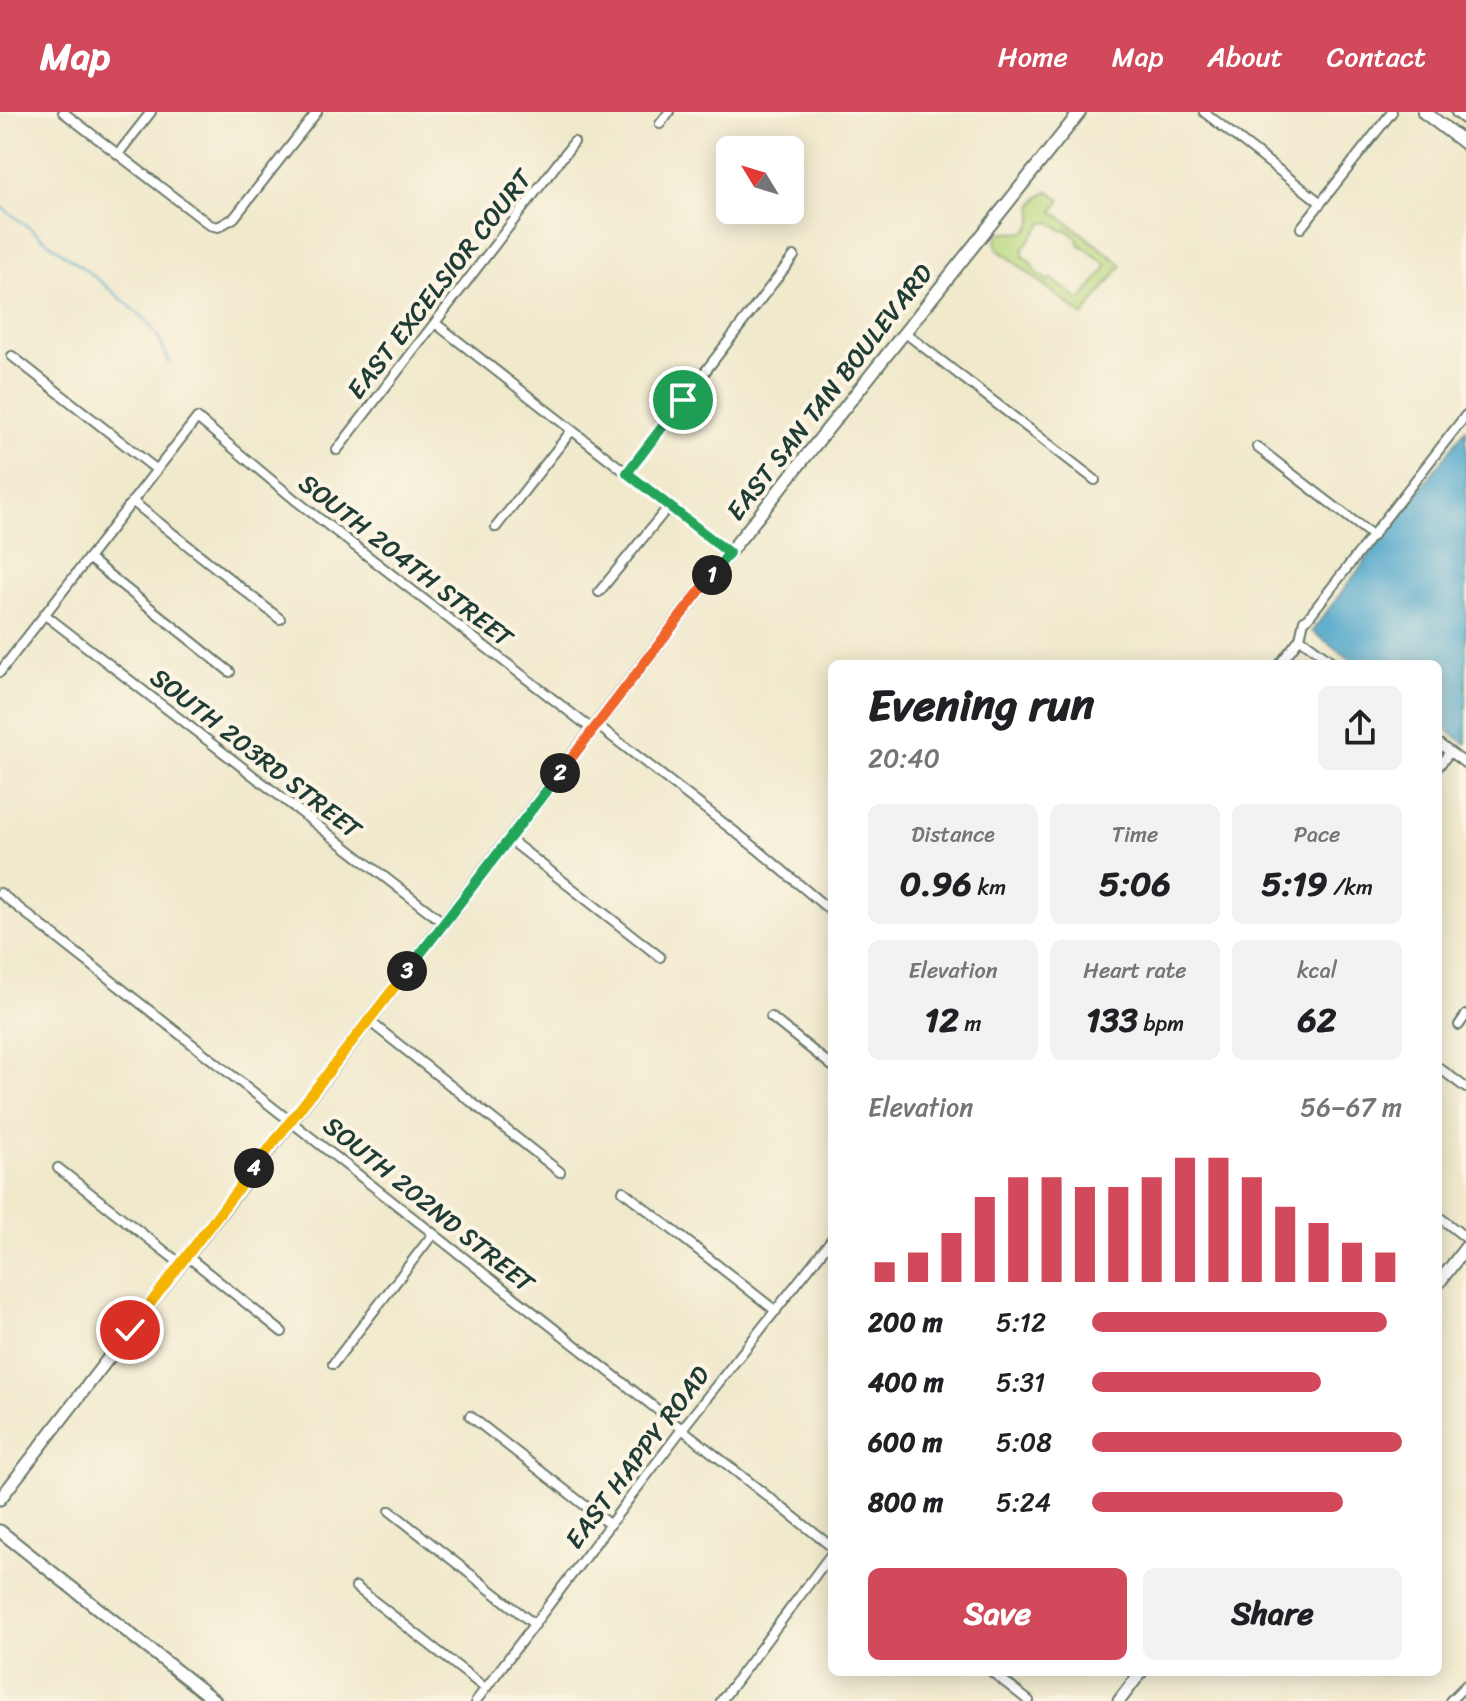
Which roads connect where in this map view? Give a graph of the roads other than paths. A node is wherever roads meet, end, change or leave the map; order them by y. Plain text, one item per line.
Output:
1 (63, 112) edge
2 (151, 112) edge
3 (317, 112) edge
4 (669, 112) edge
5 (1080, 112) edge
6 (1204, 112) edge
7 (1392, 112) edge
8 (1424, 112) edge
9 (1458, 112) edge
10 (1466, 118) edge
11 (660, 124) dead end
12 (574, 142) dead end
13 (1466, 144) edge
14 (118, 154) junction
15 (1321, 203) junction
16 (1301, 228) dead end
17 (794, 256) dead end
18 (435, 323) junction
19 (904, 332) junction
20 (12, 356) dead end
21 (1466, 415) edge
22 (572, 430) junction
23 (1257, 447) dead end
24 (337, 450) dead end
25 (157, 470) junction
26 (627, 473) junction
27 (1095, 480) dead end
28 (132, 501) junction
29 (669, 506) junction
30 (496, 527) dead end
31 (1373, 536) junction
32 (729, 553) junction
33 (88, 558) junction
34 (599, 592) dead end
35 (44, 614) junction
36 (280, 619) dead end
37 (1300, 638) junction
38 (1283, 660) edge
39 (1330, 660) edge
40 (0, 672) edge
41 (230, 672) dead end
42 (595, 728) junction
43 (1442, 746) edge
44 (1450, 752) junction
45 (1442, 762) edge
46 (1466, 764) edge
47 (509, 839) junction
48 (0, 893) edge
49 (828, 909) edge
50 (444, 923) junction
51 (660, 957) dead end
52 (1466, 1015) edge
53 (771, 1017) dead end
54 (369, 1021) junction
55 (1459, 1025) dead end
56 (828, 1063) edge
57 (1442, 1070) edge
58 (1466, 1088) edge
59 (291, 1120) junction
60 (58, 1168) dead end
61 (560, 1172) dead end
62 (623, 1191) dead end
63 (1442, 1219) edge
64 (433, 1234) junction
65 (1466, 1238) edge
66 (828, 1244) edge
67 (1466, 1247) edge
68 (184, 1260) junction
69 (1442, 1279) edge
70 (776, 1311) junction
71 (282, 1332) dead end
72 (333, 1364) dead end
73 (470, 1416) dead end
74 (682, 1429) junction
75 (0, 1499) edge
76 (390, 1511) dead end
77 (610, 1525) junction
78 (0, 1531) edge
79 (828, 1544) edge
80 (828, 1558) edge
81 (356, 1587) dead end
82 (535, 1625) junction
83 (997, 1676) edge
84 (1138, 1676) edge
85 (1466, 1685) edge
86 (485, 1688) junction
87 (215, 1701) edge
88 (476, 1701) edge
89 (721, 1701) edge
90 (1029, 1701) edge
91 (1119, 1701) edge
92 (1450, 1701) edge

1 - 14 street
2 - 14 street
3 - 14 street
4 - 11 street
5 - 19 street, EAST SAN TAN BOULEVARD
6 - 15 street
7 - 15 street
8 - 13 main road
9 - 10 main road
12 - 18 street, EAST EXCELSIOR COURT
15 - 16 street
17 - 26 street
18 - 22 street
18 - 24 street, EAST EXCELSIOR COURT
19 - 27 street
19 - 32 street, EAST SAN TAN BOULEVARD
20 - 25 street
21 - 31 street
22 - 26 street
22 - 30 street
23 - 31 street
25 - 28 street
25 - 42 street, SOUTH 204TH STREET
26 - 29 street
28 - 33 street
28 - 36 street
29 - 32 street
29 - 34 street
31 - 37 street
32 - 42 street, EAST SAN TAN BOULEVARD
33 - 35 street
33 - 41 street
35 - 40 street
35 - 50 street, SOUTH 203RD STREET
37 - 38 street
37 - 39 street
42 - 47 street, EAST SAN TAN BOULEVARD
42 - 49 street, SOUTH 204TH STREET
43 - 44 street
44 - 45 street
44 - 46 street
47 - 50 street, EAST SAN TAN BOULEVARD
47 - 51 street
48 - 59 street, SOUTH 202ND STREET
50 - 54 street, EAST SAN TAN BOULEVARD
52 - 55 street
53 - 56 street
54 - 59 street, EAST SAN TAN BOULEVARD
54 - 61 street
57 - 58 street
59 - 64 street, SOUTH 202ND STREET
59 - 68 street, EAST SAN TAN BOULEVARD
60 - 68 street
62 - 70 street
63 - 65 street
64 - 72 street
64 - 74 street, SOUTH 202ND STREET
66 - 70 street, EAST HAPPY ROAD
67 - 69 street
68 - 71 street
68 - 75 street, EAST SAN TAN BOULEVARD
70 - 74 street, EAST HAPPY ROAD
73 - 77 street
74 - 77 street, EAST HAPPY ROAD
74 - 79 street, SOUTH 202ND STREET
76 - 82 street
77 - 82 street, EAST HAPPY ROAD
78 - 87 street
80 - 89 street
81 - 86 street
82 - 86 street, EAST HAPPY ROAD
83 - 90 street
84 - 91 street
85 - 92 street
86 - 88 street, EAST HAPPY ROAD

